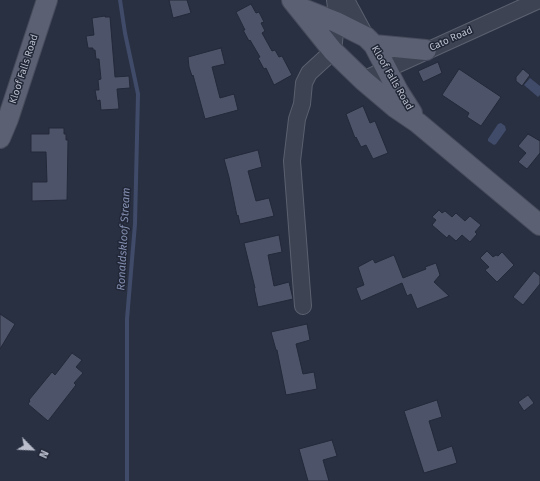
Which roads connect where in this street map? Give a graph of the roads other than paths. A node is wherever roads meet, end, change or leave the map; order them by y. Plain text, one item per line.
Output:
1 (47, 0) edge
2 (335, 0) edge
3 (346, 0) edge
4 (539, 0) edge
5 (294, 3) edge
6 (336, 22) junction
7 (370, 41) junction
8 (426, 50) junction
9 (333, 52) junction
10 (387, 69) junction
11 (363, 80) junction
12 (418, 123) junction
13 (0, 138) edge
14 (540, 225) edge
15 (303, 306) dead end

1 - 13 main road, Kloof Falls Road
2 - 6 street
3 - 7 street
4 - 8 street, Cato Road
5 - 6 main road, Kloof Falls Road
5 - 9 main road, Kloof Falls Road
6 - 7 main road, Kloof Falls Road
6 - 9 street
7 - 8 main road
7 - 10 main road, Kloof Falls Road
8 - 10 street, Cato Road
9 - 11 main road, Kloof Falls Road
9 - 15 street
10 - 11 street, Cato Road
10 - 12 main road, Kloof Falls Road
11 - 12 main road, Kloof Falls Road
12 - 14 main road, Kloof Falls Road

